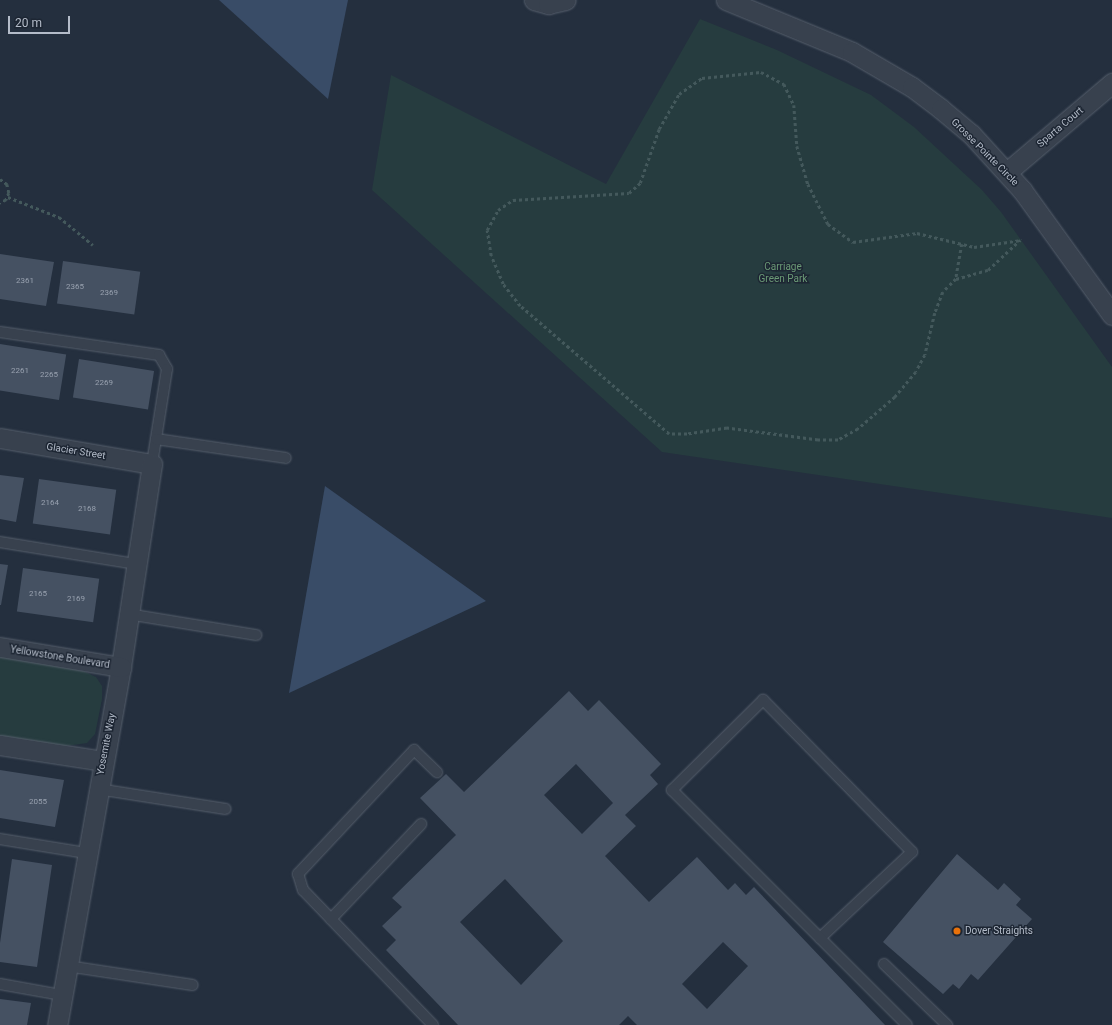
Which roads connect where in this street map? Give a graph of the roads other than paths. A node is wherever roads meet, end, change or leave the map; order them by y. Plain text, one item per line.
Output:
1 (534, 0) edge
2 (566, 0) edge
3 (726, 0) edge
4 (1112, 83) edge
5 (1007, 172) junction
6 (1112, 316) edge
7 (0, 332) edge
8 (0, 438) edge
9 (156, 439) junction
10 (286, 458) dead end
11 (152, 464) junction
12 (0, 542) edge
13 (136, 564) junction
14 (128, 614) junction
15 (256, 635) dead end
16 (0, 647) edge
17 (121, 667) junction
18 (0, 745) edge
19 (103, 761) junction
20 (437, 772) dead end
21 (98, 789) junction
22 (225, 809) dead end
23 (421, 824) dead end
24 (0, 839) edge
25 (86, 852) junction
26 (331, 919) junction
27 (820, 938) junction
28 (884, 964) dead end
29 (67, 966) junction
30 (0, 984) edge
31 (192, 985) dead end
32 (62, 995) junction
33 (57, 1025) edge
34 (433, 1025) edge
35 (907, 1025) edge
36 (947, 1025) edge

1 - 2 street
3 - 5 street, Grosse Pointe Circle
4 - 5 street, Sparta Court
5 - 6 street, Grosse Pointe Circle
7 - 9 lane
8 - 11 street, Glacier Street
9 - 10 lane
9 - 11 lane
11 - 13 street, Yosemite Way
12 - 13 lane
13 - 14 street, Yosemite Way
14 - 15 lane
14 - 17 street, Yosemite Way
16 - 17 street, Yellowstone Boulevard
17 - 19 street, Yosemite Way
18 - 19 street
19 - 21 street, Yosemite Way
20 - 26 lane
21 - 22 lane
21 - 25 street, Yosemite Way
23 - 26 lane
24 - 25 lane
25 - 29 street, Yosemite Way
26 - 34 lane
27 - 27 lane
27 - 35 lane
28 - 36 lane
29 - 31 lane
29 - 32 street, Yosemite Way
30 - 32 lane
32 - 33 street, Yosemite Way

